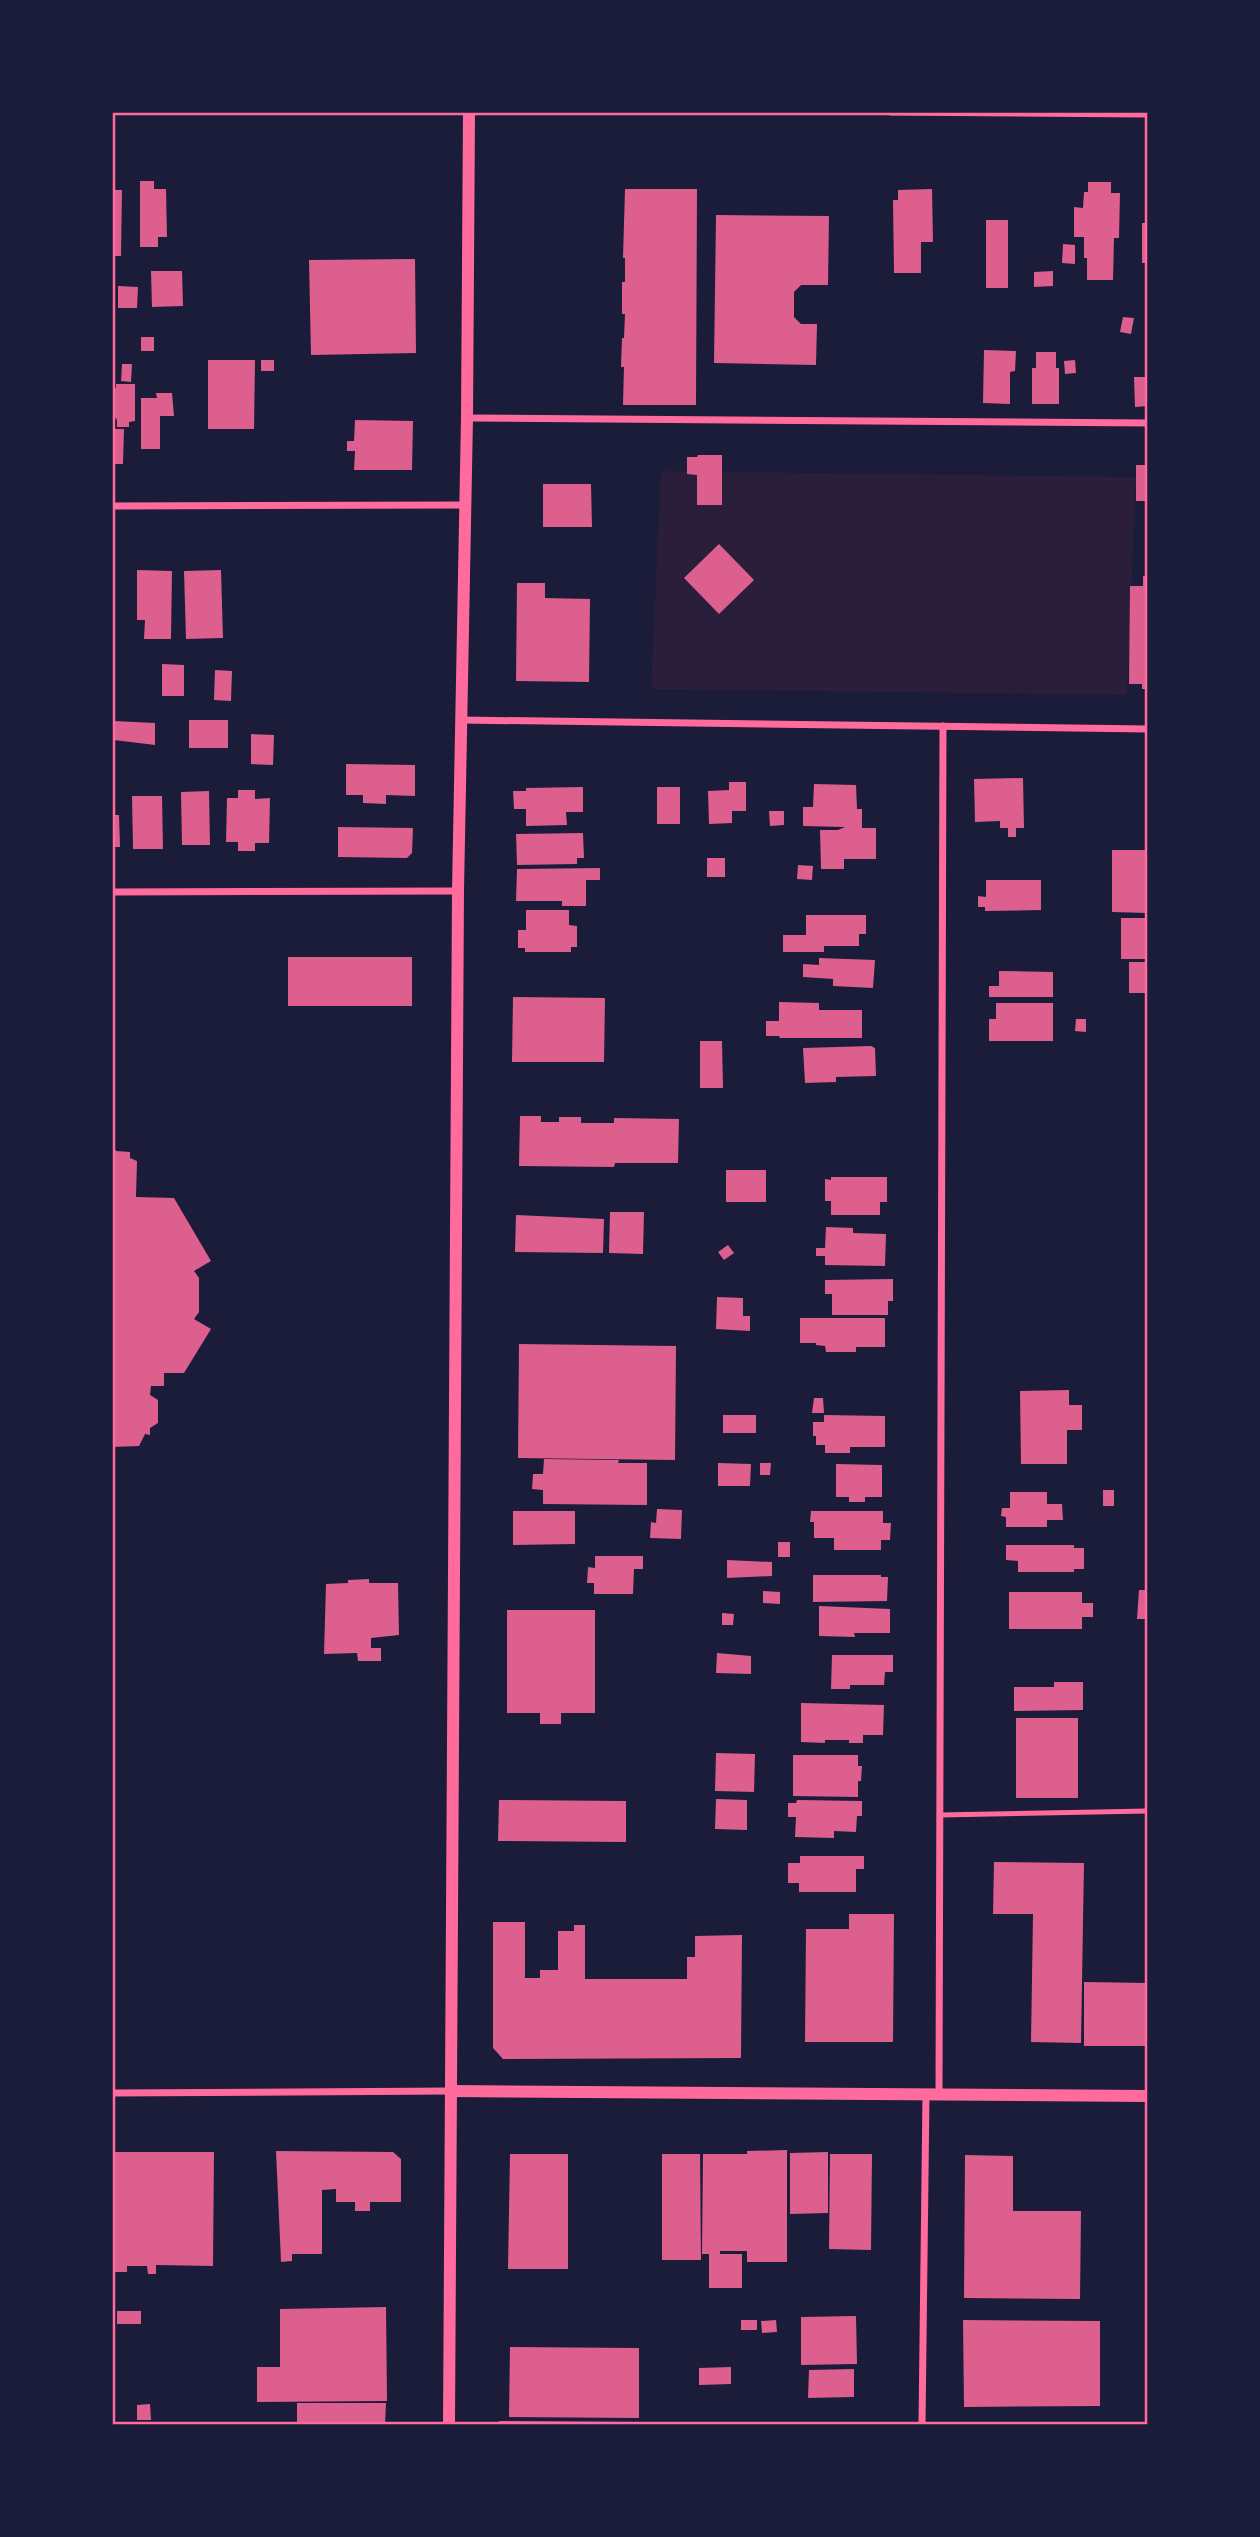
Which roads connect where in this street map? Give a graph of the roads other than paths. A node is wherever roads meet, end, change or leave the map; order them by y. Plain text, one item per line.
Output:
1 (469, 112) edge
2 (891, 112) edge
3 (1148, 114) edge
4 (467, 418) junction
5 (1148, 423) edge
6 (464, 505) junction
7 (112, 506) edge
8 (461, 720) junction
9 (943, 726) junction
10 (1148, 729) edge
11 (458, 891) junction
12 (112, 892) edge
13 (1148, 1811) edge
14 (940, 1815) junction
15 (451, 2091) junction
16 (112, 2093) edge
17 (926, 2094) junction
18 (939, 2094) junction
19 (1148, 2096) edge
20 (449, 2425) edge
21 (922, 2425) edge

1 - 4 street
2 - 3 street
4 - 5 street
4 - 6 street
6 - 7 street
6 - 8 street
8 - 9 street
8 - 11 street
9 - 10 street
9 - 14 street
11 - 12 street
11 - 15 street
13 - 14 lane
14 - 18 street
15 - 16 street
15 - 17 street
15 - 20 street
17 - 18 street
17 - 21 street
18 - 19 street

